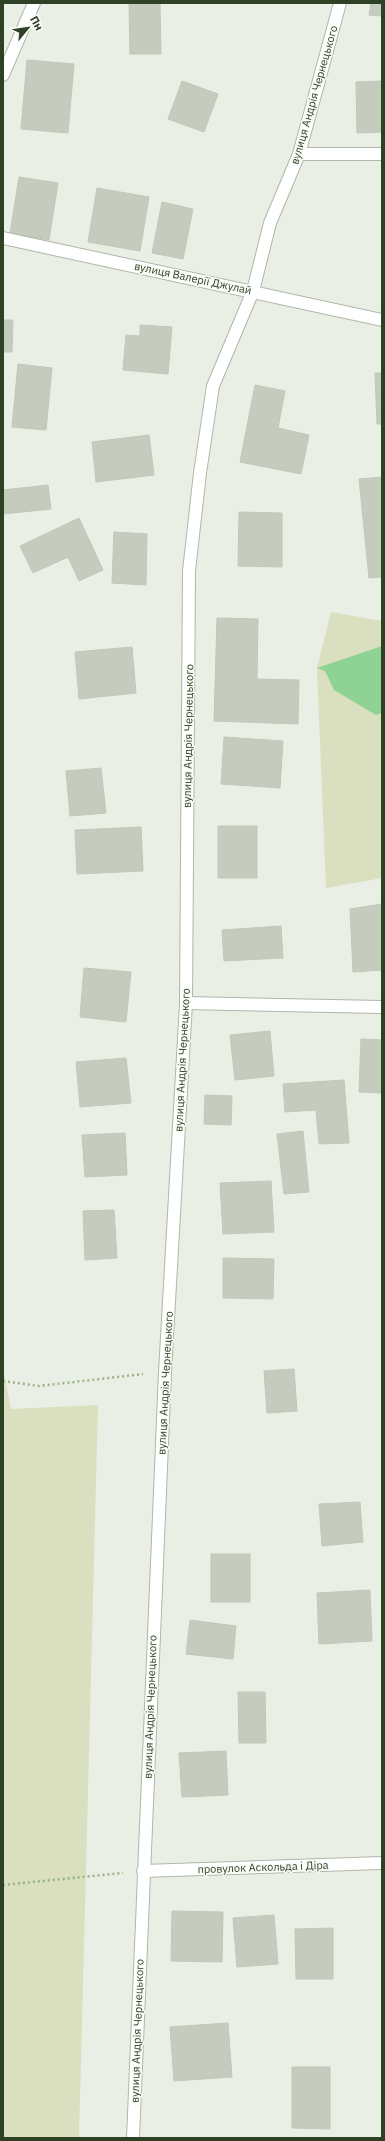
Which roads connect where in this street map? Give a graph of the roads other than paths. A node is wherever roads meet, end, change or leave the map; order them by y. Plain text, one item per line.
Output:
1 (34, 3) edge
2 (340, 3) edge
3 (3, 75) edge
4 (299, 154) junction
5 (382, 154) edge
6 (3, 238) edge
7 (253, 291) junction
8 (382, 320) edge
9 (186, 1003) junction
10 (382, 1007) edge
11 (382, 1863) edge
12 (143, 1871) junction
13 (133, 2138) edge

1 - 3 street
2 - 4 street, вулиця Андрія Чернецького
4 - 5 street
4 - 7 street, вулиця Андрія Чернецького
6 - 7 street, вулиця Валерії Джулай
7 - 8 street, вулиця Валерії Джулай
7 - 9 street, вулиця Андрія Чернецького
9 - 10 street
9 - 12 street, вулиця Андрія Чернецького
11 - 12 street, провулок Аскольда і Діра
12 - 13 street, вулиця Андрія Чернецького

